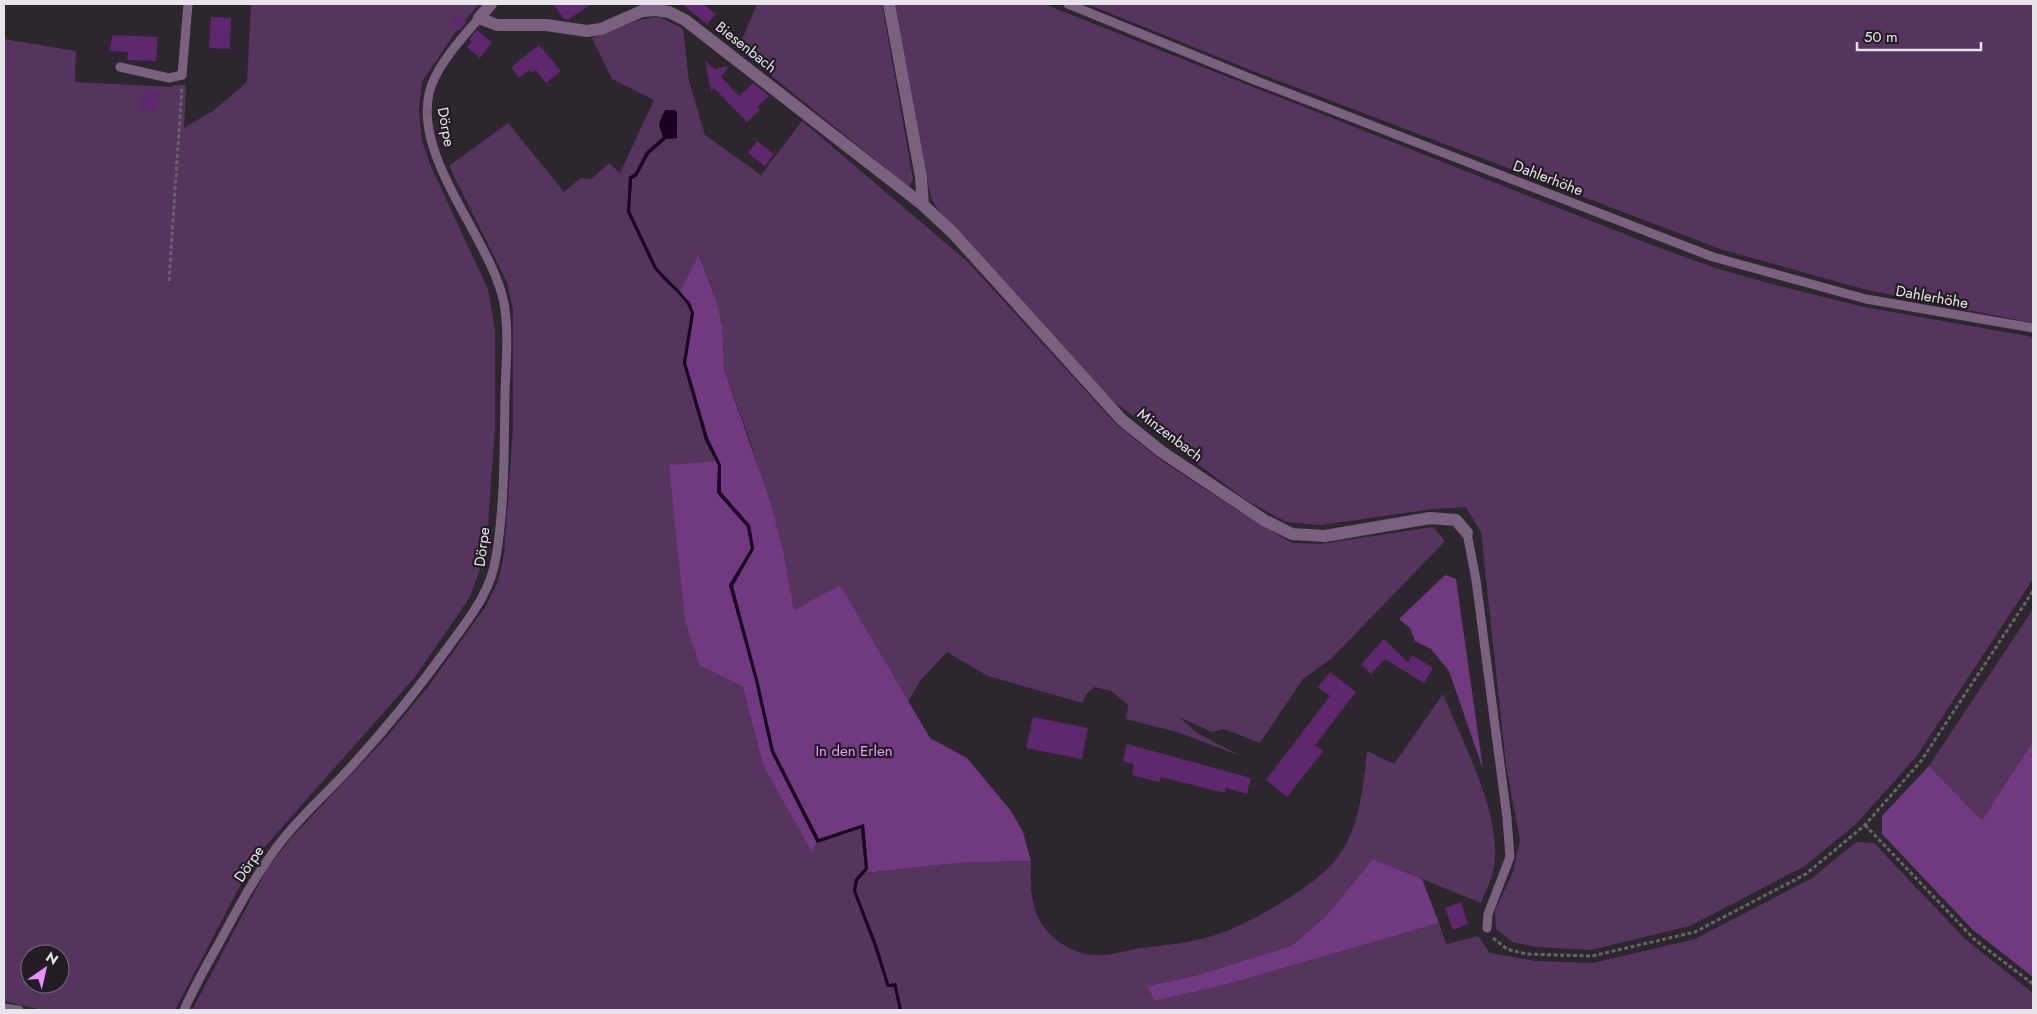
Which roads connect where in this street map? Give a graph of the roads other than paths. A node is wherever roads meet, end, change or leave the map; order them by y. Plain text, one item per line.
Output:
1 (188, 4) edge
2 (491, 4) edge
3 (889, 4) edge
4 (1068, 4) edge
5 (479, 18) junction
6 (120, 67) dead end
7 (923, 205) junction
8 (2033, 328) edge
9 (1466, 533) joint
10 (1487, 928) road end
11 (4, 1008) edge
12 (19, 1010) edge
13 (184, 1010) edge

1 - 6 lane
2 - 5 street
3 - 7 street
4 - 8 lane, Dahlerhöhe
5 - 7 street, Biesenbach
5 - 13 lane, Dörpe
7 - 9 street, Minzenbach
9 - 10 lane
11 - 12 lane

